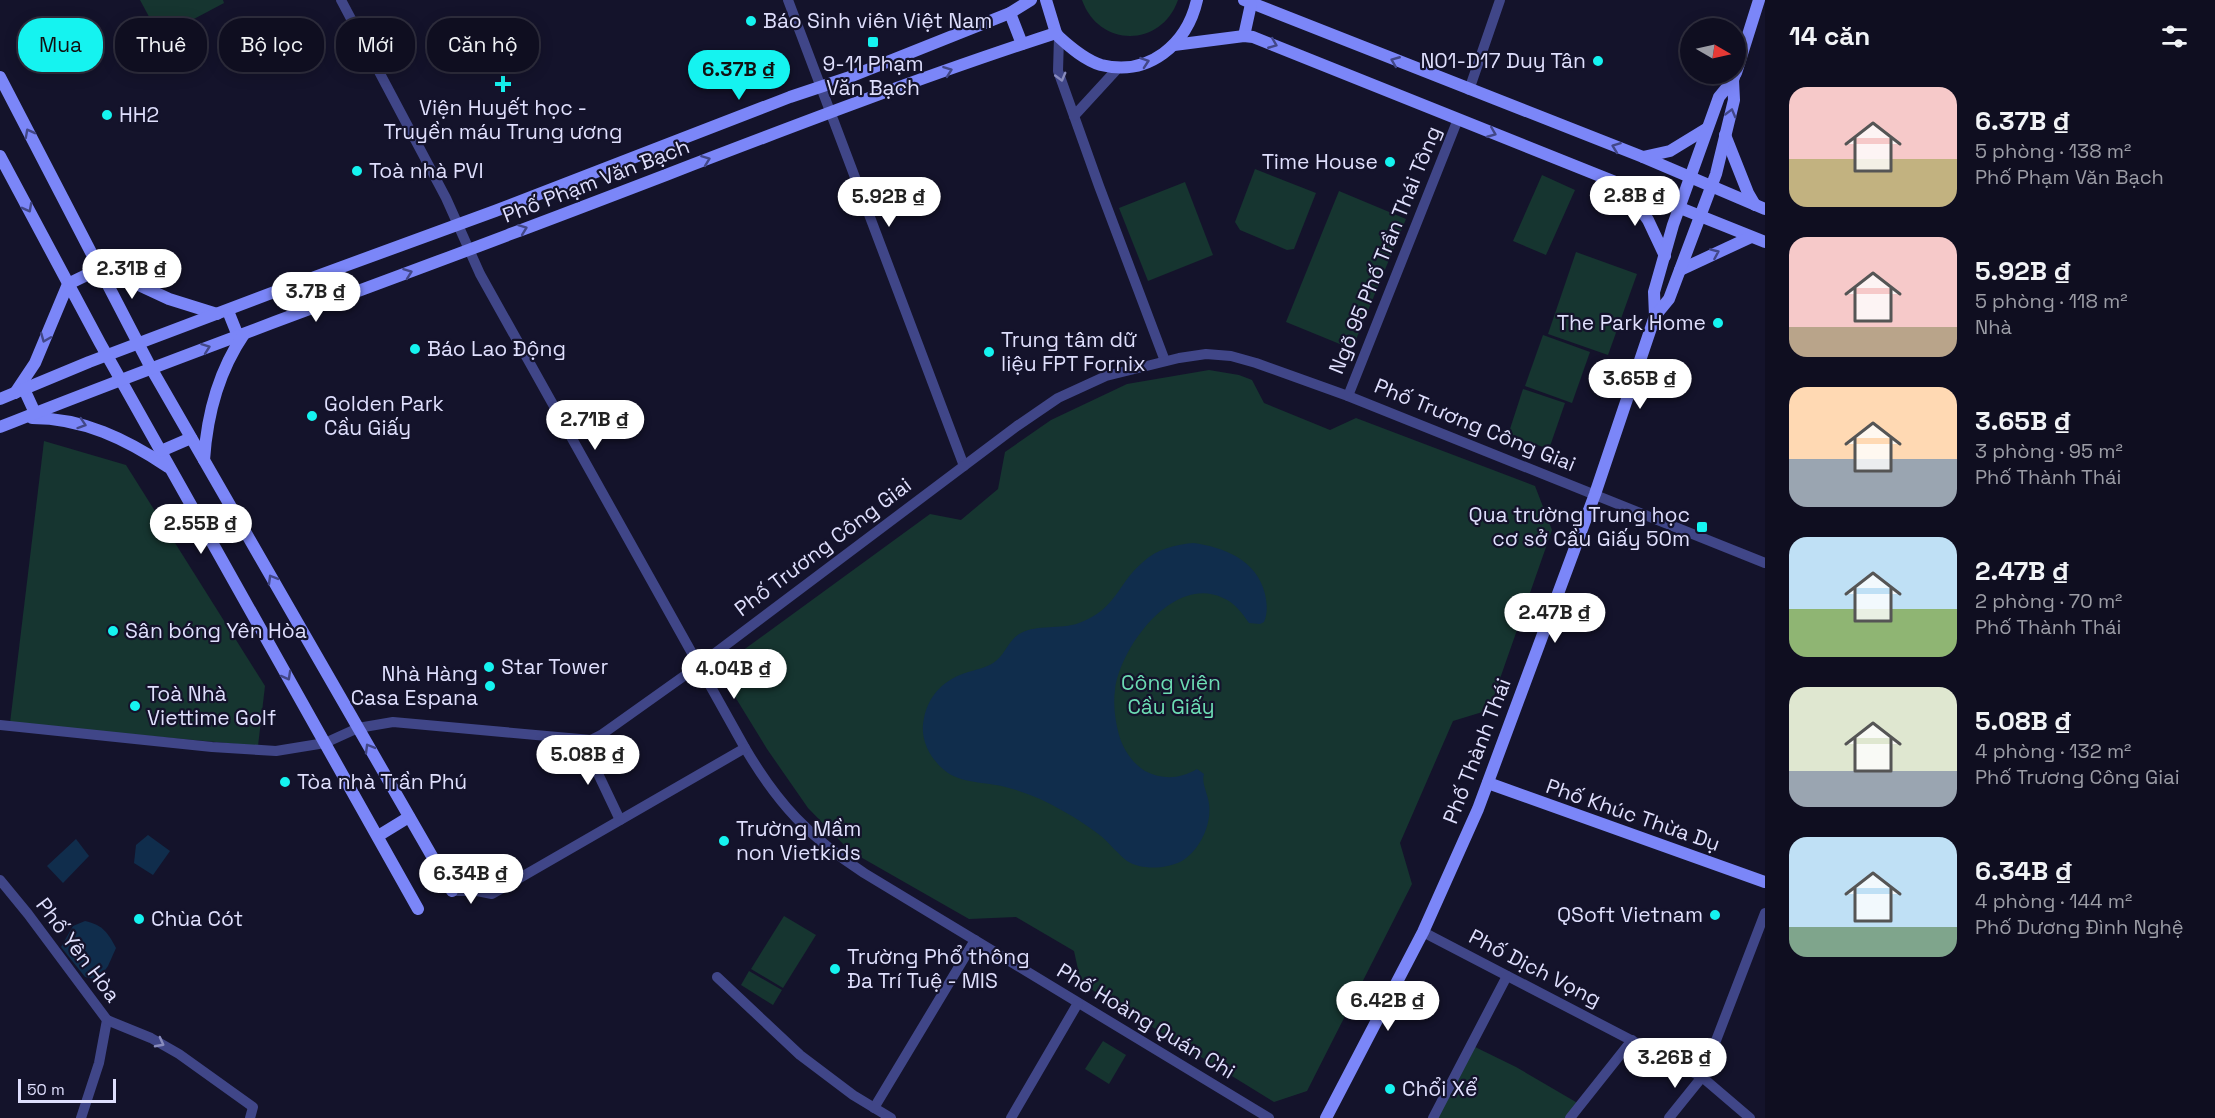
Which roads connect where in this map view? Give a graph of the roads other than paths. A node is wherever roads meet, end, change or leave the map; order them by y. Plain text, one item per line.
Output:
1 (341, 0) edge
2 (788, 0) edge
3 (1031, 0) edge
4 (1046, 0) edge
5 (1197, 0) edge
6 (1500, 0) edge
7 (1759, 0) edge
8 (1247, 2) edge
9 (1010, 13) junction
10 (1057, 35) junction
11 (1244, 36) junction
12 (1746, 41) edge
13 (1022, 44) junction
14 (1174, 45) junction
15 (1119, 67) junction
16 (0, 77) edge
17 (1729, 84) edge
18 (1735, 84) edge
19 (820, 87) junction
20 (1469, 90) junction
21 (830, 112) junction
22 (1074, 116) junction
23 (1458, 119) junction
24 (1707, 129) junction
25 (1725, 135) junction
26 (0, 156) edge
27 (1643, 157) junction
28 (1689, 176) junction
29 (1712, 187) junction
30 (1625, 188) junction
31 (1760, 207) edge
32 (1679, 209) junction
33 (1701, 218) junction
34 (457, 224) junction
35 (1751, 237) junction
36 (1765, 242) edge
37 (468, 249) junction
38 (1665, 256) junction
39 (99, 269) junction
40 (1680, 270) junction
41 (68, 284) junction
42 (223, 313) junction
43 (1655, 316) junction
44 (241, 335) junction
45 (139, 344) junction
46 (107, 356) junction
47 (1165, 361) junction
48 (151, 368) junction
49 (120, 379) junction
50 (19, 392) junction
51 (1348, 396) junction
52 (0, 399) edge
53 (30, 415) junction
54 (0, 427) edge
55 (191, 438) junction
56 (161, 452) junction
57 (204, 461) junction
58 (964, 466) junction
59 (171, 470) junction
60 (1595, 494) junction
61 (1765, 563) edge
62 (698, 666) junction
63 (0, 726) edge
64 (358, 728) junction
65 (582, 740) junction
66 (325, 743) junction
67 (745, 748) junction
68 (1488, 783) junction
69 (409, 817) junction
70 (620, 820) junction
71 (378, 836) junction
72 (0, 880) edge
73 (1765, 882) edge
74 (452, 891) joint
75 (418, 909) dead end
76 (1765, 913) edge
77 (1423, 932) junction
78 (975, 940) junction
79 (1507, 976) junction
80 (717, 977) dead end
81 (1078, 1003) junction
82 (107, 1020) junction
83 (1632, 1040) junction
84 (1702, 1077) junction
85 (874, 1108) junction
86 (81, 1118) edge
87 (250, 1118) edge
88 (891, 1118) edge
89 (1011, 1118) edge
90 (1269, 1118) edge
91 (1326, 1118) edge
92 (1432, 1118) edge
93 (1570, 1118) edge
94 (1669, 1118) edge
95 (1750, 1118) edge

1 - 34 street, Phố Hoàng Quán Chi
2 - 19 street
3 - 9 main road, Phố Phạm Văn Bạch
4 - 10 main road
5 - 14 main road
6 - 20 street
7 - 12 main road
8 - 11 main road
20 -> 8 main road
9 - 13 main road
9 - 19 main road, Phố Phạm Văn Bạch
10 - 13 main road, Phố Phạm Văn Bạch
10 - 15 main road
10 -> 22 street
11 - 14 main road
11 -> 23 main road
21 -> 13 main road, Phố Phạm Văn Bạch
15 -> 14 main road
15 - 22 street
39 -> 16 main road
17 - 24 main road, Phố Thành Thái
25 -> 18 main road, Phố Thành Thái
19 - 21 street
19 - 34 main road, Phố Phạm Văn Bạch
27 -> 20 main road
37 -> 21 main road, Phố Phạm Văn Bạch
21 - 58 street
22 - 47 street
23 -> 30 main road
23 - 51 street, Ngõ 95 Phố Trần Thái Tông
24 - 27 main road
24 - 28 main road, Phố Thành Thái
25 - 29 main road, Phố Thành Thái
25 - 31 main road
26 -> 41 main road
27 - 28 main road
28 - 29 main road
28 - 32 main road, Phố Thành Thái
29 - 31 main road
29 - 33 main road, Phố Thành Thái
30 - 32 main road
30 - 38 main road
32 - 33 main road
32 - 38 main road, Phố Thành Thái
33 - 35 main road
33 - 40 main road, Phố Thành Thái
34 - 37 street, Phố Hoàng Quán Chi
34 - 42 main road, Phố Phạm Văn Bạch
35 - 36 main road
40 -> 35 main road
44 -> 37 main road, Phố Phạm Văn Bạch
37 - 62 street, Phố Hoàng Quán Chi
38 - 43 main road, Phố Thành Thái
39 - 41 main road
39 - 42 main road
39 - 45 main road
40 - 43 main road, Phố Thành Thái
41 - 46 main road
41 -> 50 main road
42 - 44 main road
42 - 45 main road, Phố Phạm Văn Bạch
43 - 60 main road, Phố Thành Thái
48 -> 44 main road, Phố Phạm Văn Bạch
44 - 57 main road
45 - 46 main road, Phố Phạm Văn Bạch
45 - 48 main road
46 - 49 main road
46 - 50 main road, Phố Phạm Văn Bạch
47 - 51 street, Phố Trương Công Giai
47 - 58 street, Phố Trương Công Giai
48 - 49 main road, Phố Phạm Văn Bạch
48 - 55 main road
49 - 53 main road, Phố Phạm Văn Bạch
49 - 56 main road
50 - 52 main road, Phố Phạm Văn Bạch
50 - 53 main road
51 - 60 street, Phố Trương Công Giai
53 - 54 main road, Phố Phạm Văn Bạch
53 -> 59 main road
55 - 56 main road
55 - 57 main road
56 - 59 main road
64 -> 57 main road
58 - 62 street, Phố Trương Công Giai
59 -> 66 main road
60 - 61 street, Phố Trương Công Giai
60 - 68 main road, Phố Thành Thái
62 - 65 street, Phố Trương Công Giai
62 - 67 street, Phố Hoàng Quán Chi
63 - 66 street, Phố Trương Công Giai
64 - 65 street, Phố Trương Công Giai
64 - 66 street, Phố Trương Công Giai
69 -> 64 main road
65 - 70 street
66 - 71 main road
67 - 70 street
67 - 78 street, Phố Hoàng Quán Chi
68 - 73 main road, Phố Khúc Thừa Dụ
68 - 77 main road, Phố Thành Thái
69 - 71 main road
69 - 74 main road
70 - 74 street
71 - 75 main road
72 - 82 street, Phố Yên Hòa
76 - 84 street
77 - 79 street, Phố Dịch Vọng
77 - 91 main road, Phố Thành Thái
78 - 81 street, Phố Hoàng Quán Chi
78 - 85 street
79 - 83 street, Phố Dịch Vọng
79 - 92 street
80 - 85 street
81 - 89 street
81 - 90 street, Phố Hoàng Quán Chi
82 - 86 street, Phố Yên Hòa
82 -> 87 street
83 - 84 street, Phố Dịch Vọng
83 - 93 street
84 - 94 street
84 - 95 street, Phố Dịch Vọng
85 - 88 street

